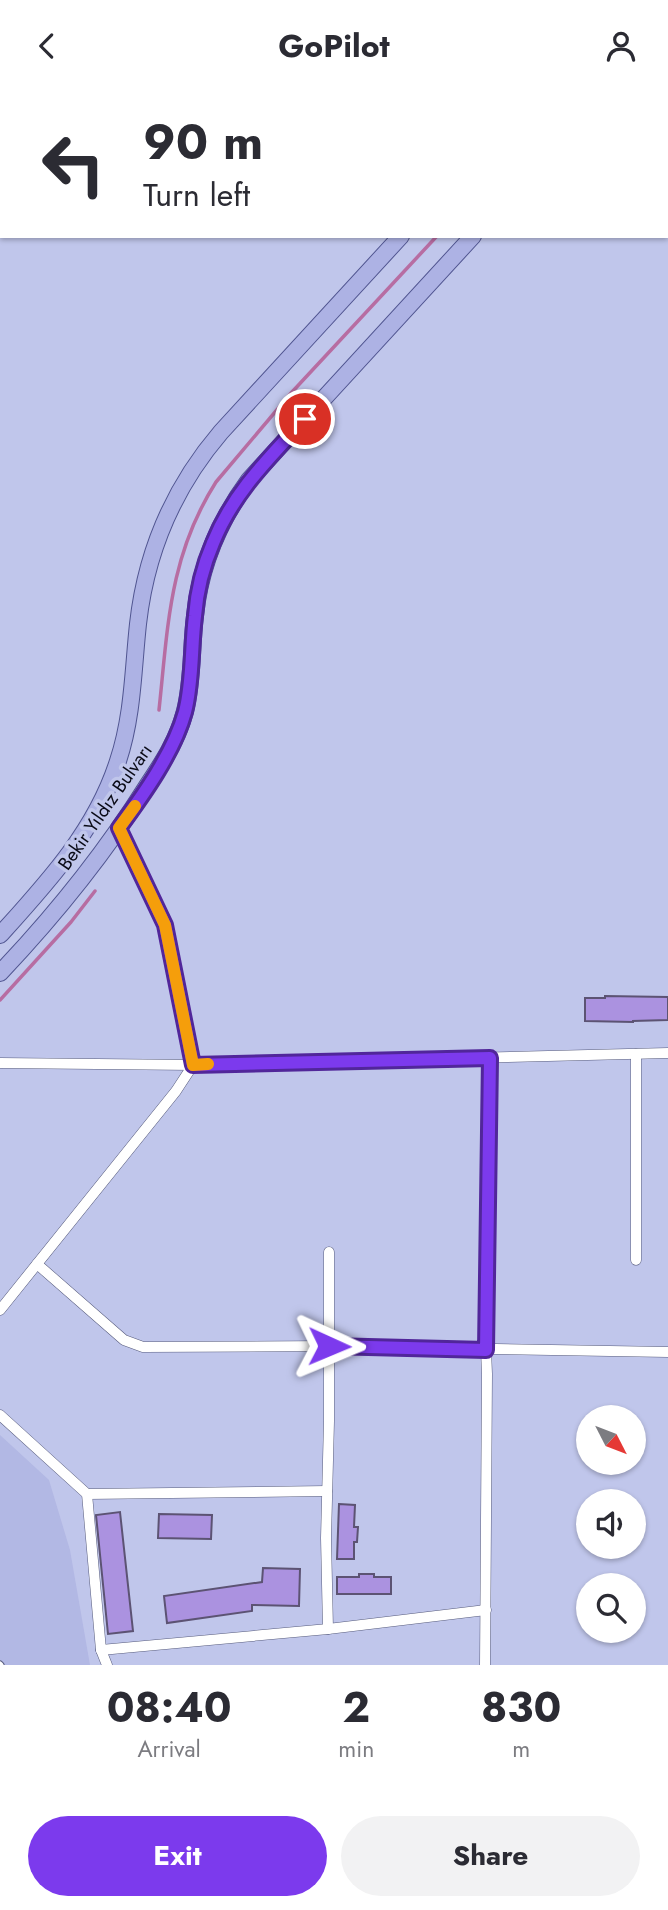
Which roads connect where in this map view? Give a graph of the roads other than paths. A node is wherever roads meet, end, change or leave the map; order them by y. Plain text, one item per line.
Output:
1 (399, 238) edge
2 (471, 238) edge
3 (119, 828) junction
4 (0, 935) edge
5 (0, 974) edge
6 (668, 1053) edge
7 (636, 1054) junction
8 (490, 1058) junction
9 (0, 1063) edge
10 (193, 1065) junction
11 (329, 1252) dead end
12 (636, 1260) dead end
13 (37, 1264) junction
14 (0, 1310) edge
15 (329, 1346) junction
16 (486, 1350) junction
17 (668, 1352) edge
18 (0, 1415) edge
19 (327, 1491) junction
20 (87, 1494) junction
21 (486, 1610) junction
22 (328, 1629) junction
23 (101, 1650) junction
24 (107, 1665) edge
25 (485, 1665) edge

1 - 4 main road, Bekir Yıldız Bulvarı
2 - 3 main road, Bekir Yıldız Bulvarı
3 - 5 main road, Bekir Yıldız Bulvarı
3 - 10 street
6 - 7 street
7 - 8 street
7 - 12 street
8 - 10 street
8 - 16 street
9 - 10 street
10 - 13 street
11 - 15 street
13 - 14 street
13 - 15 street
15 - 16 street
15 - 19 street
16 - 17 street
16 - 21 street
18 - 20 street
19 - 20 street
19 - 22 street
20 - 23 street
21 - 22 street
21 - 25 street
22 - 23 street
23 - 24 street

